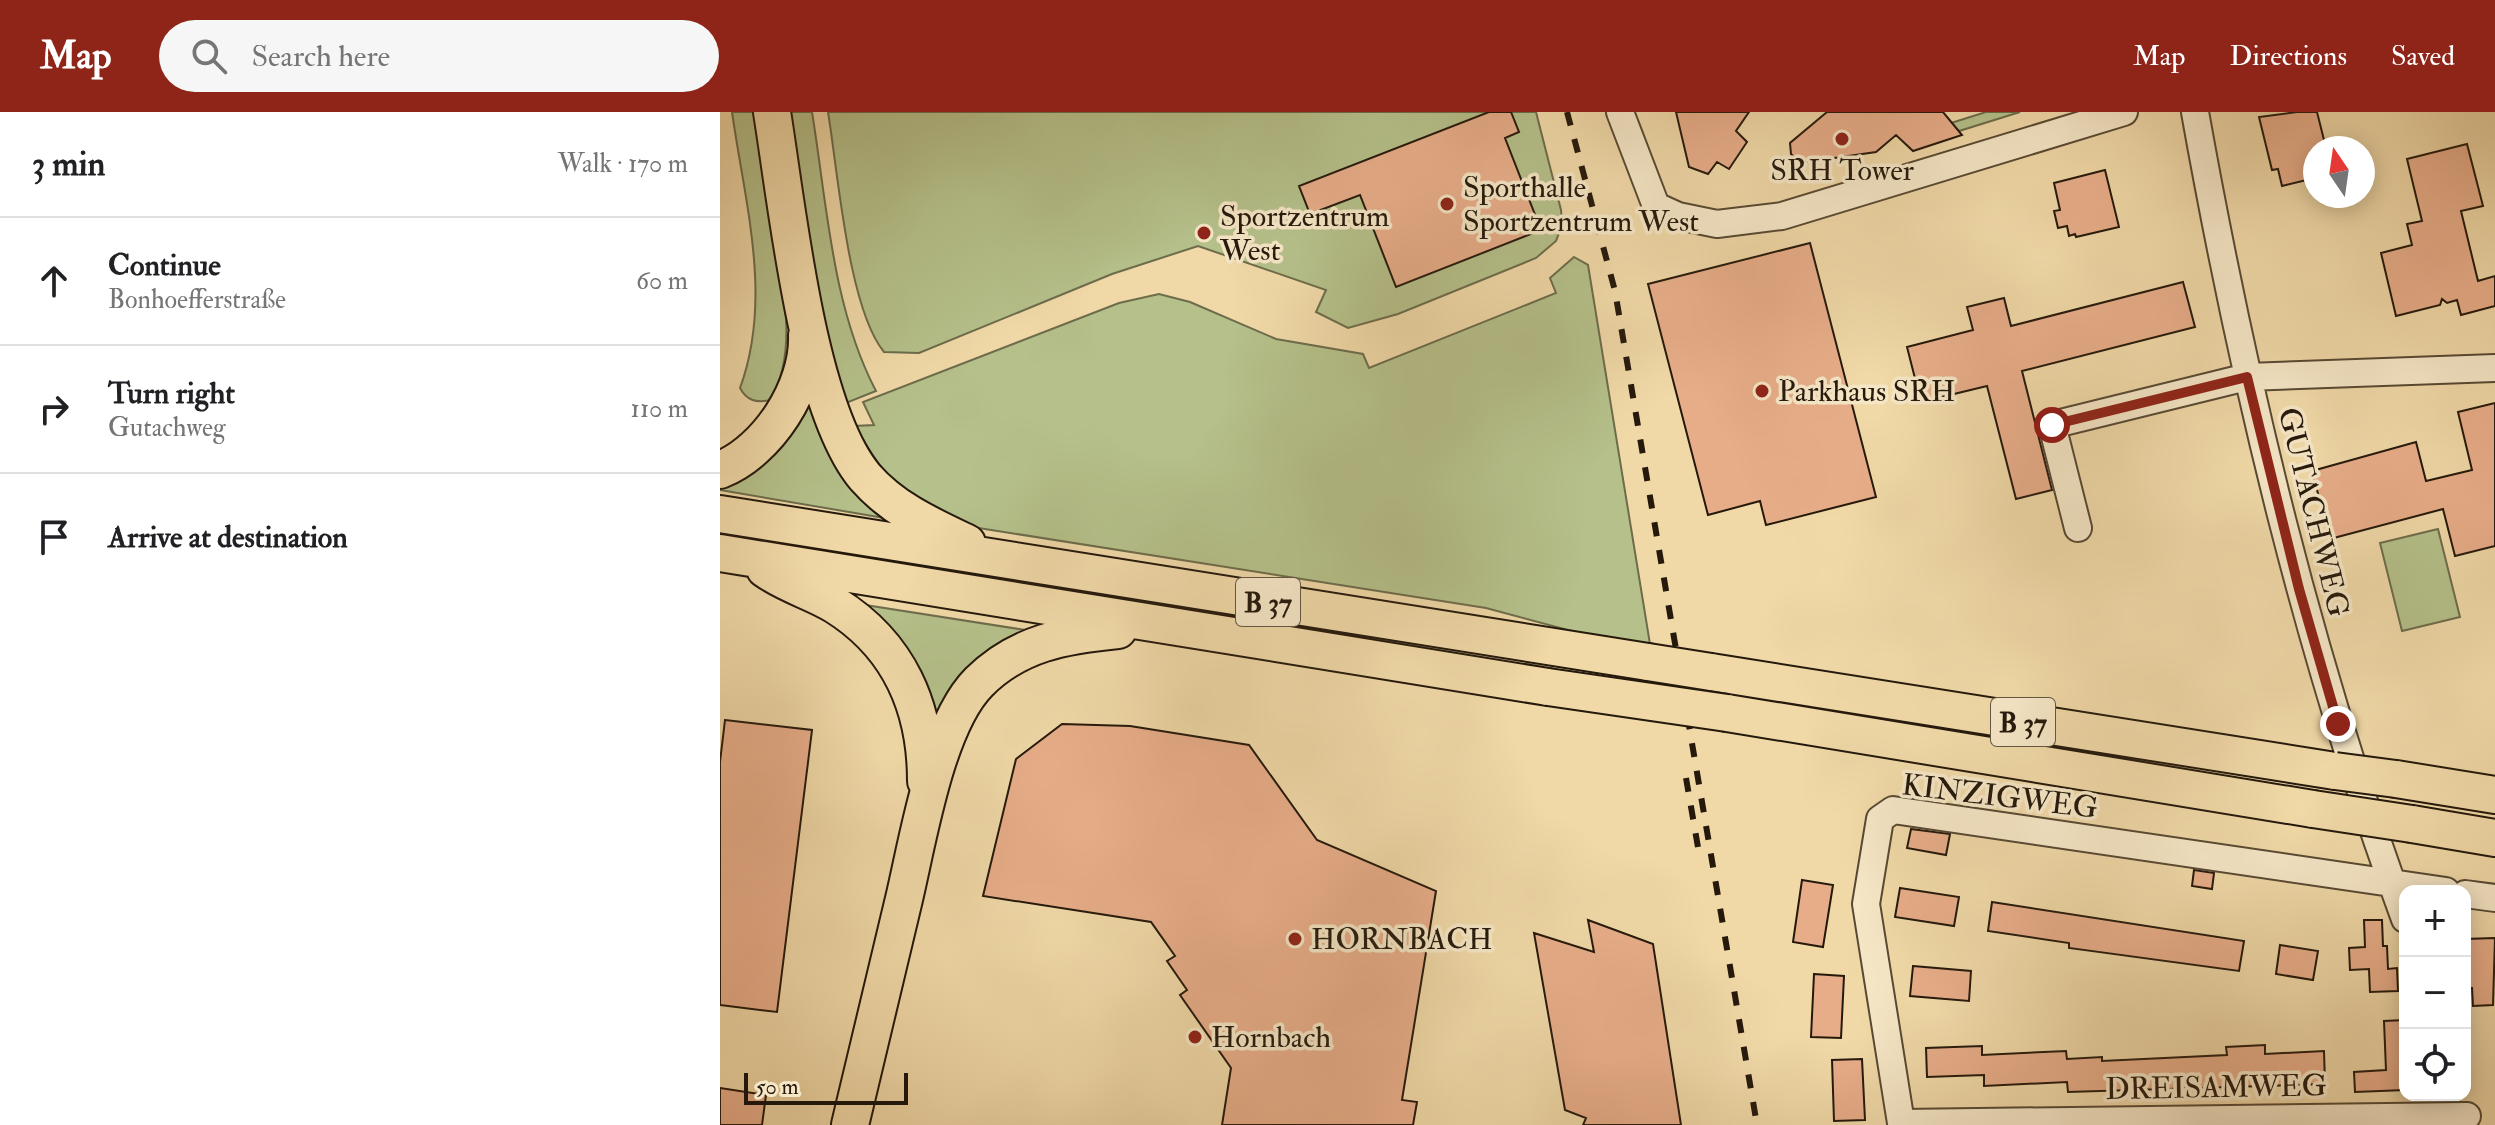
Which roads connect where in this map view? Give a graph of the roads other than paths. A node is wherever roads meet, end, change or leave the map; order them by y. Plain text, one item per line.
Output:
1 (772, 112) edge
2 (1620, 112) edge
3 (2124, 112) edge
4 (2195, 112) edge
5 (2495, 368) edge
6 (2247, 377) junction
7 (810, 391) junction
8 (725, 468) edge
9 (720, 514) edge
10 (2078, 528) dead end
11 (735, 556) edge
12 (1005, 560) junction
13 (1163, 626) junction
14 (2495, 795) edge
15 (925, 812) junction
16 (2495, 838) edge
17 (2392, 883) junction
18 (2406, 885) edge
19 (2471, 895) edge
20 (2495, 898) edge
21 (2399, 902) edge
22 (2466, 1112) edge
23 (1967, 1124) edge
24 (850, 1125) edge

1 - 7 highway
2 - 3 street
4 - 6 street, GUTACHWEG
5 - 6 street
6 - 10 street
6 - 17 street, GUTACHWEG
7 - 8 highway
7 - 12 highway
9 - 12 highway, B 37
11 - 13 highway, B 37
11 - 15 highway
12 - 14 highway, B 37, bridge
13 - 15 highway, B 37
13 - 16 highway, B 37, bridge
15 - 24 highway
17 - 18 street
17 - 21 street, GUTACHWEG
17 - 23 street, KINZIGWEG
19 - 20 street
22 - 23 street, DREISAMWEG

